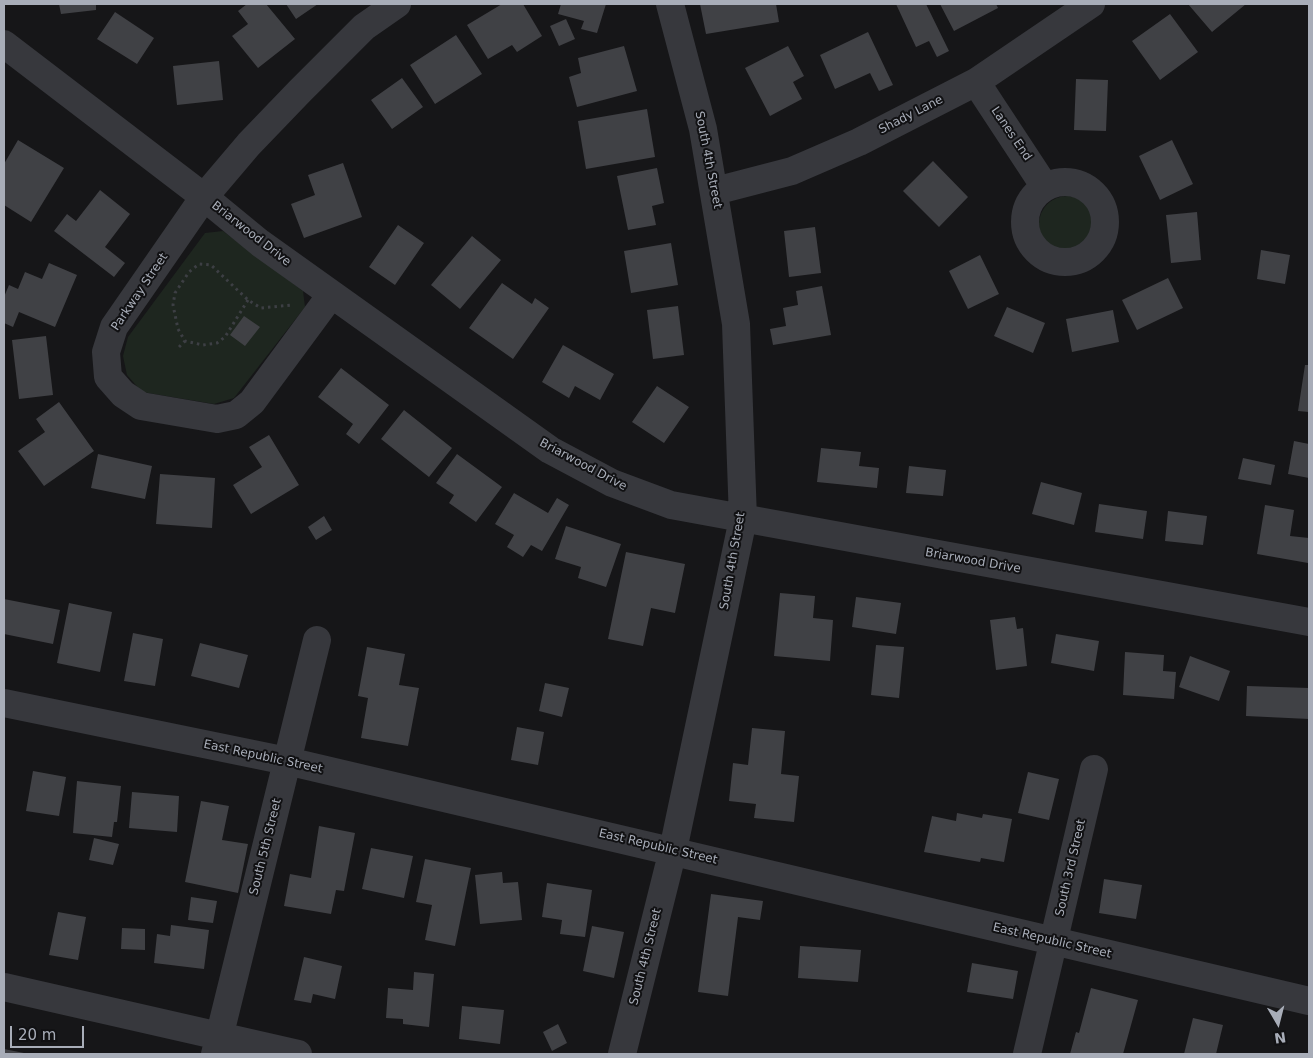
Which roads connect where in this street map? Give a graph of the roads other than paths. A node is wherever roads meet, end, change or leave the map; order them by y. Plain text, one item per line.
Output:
1 (398, 4) edge
2 (670, 4) edge
3 (1091, 4) edge
4 (4, 44) edge
5 (976, 82) junction
6 (1045, 187) dead end
7 (715, 191) junction
8 (204, 197) junction
9 (331, 295) junction
10 (743, 519) junction
11 (1309, 622) edge
12 (317, 640) dead end
13 (4, 703) edge
14 (287, 761) junction
15 (1094, 769) dead end
16 (673, 850) junction
17 (1053, 942) junction
18 (4, 987) edge
19 (1309, 1001) edge
20 (217, 1045) edge
21 (298, 1054) edge
22 (622, 1054) edge
23 (1027, 1054) edge

1 - 8 street, Parkway Street
2 - 7 street, South 4th Street
3 - 5 street, Shady Lane
4 - 8 street, Briarwood Drive
5 - 6 street, Lanes End
5 - 7 street, Shady Lane
7 - 10 street, South 4th Street
8 - 9 street, Briarwood Drive
8 - 9 street, Parkway Street
9 - 10 street, Briarwood Drive
10 - 11 street, Briarwood Drive
10 - 16 street, South 4th Street
12 - 14 street, South 5th Street
13 - 14 street, East Republic Street
14 - 16 street, East Republic Street
14 - 20 street, South 5th Street
15 - 17 street, South 3rd Street
16 - 17 street, East Republic Street
16 - 22 street, South 4th Street
17 - 19 street, East Republic Street
17 - 23 street, South 3rd Street
18 - 20 street
20 - 21 street

